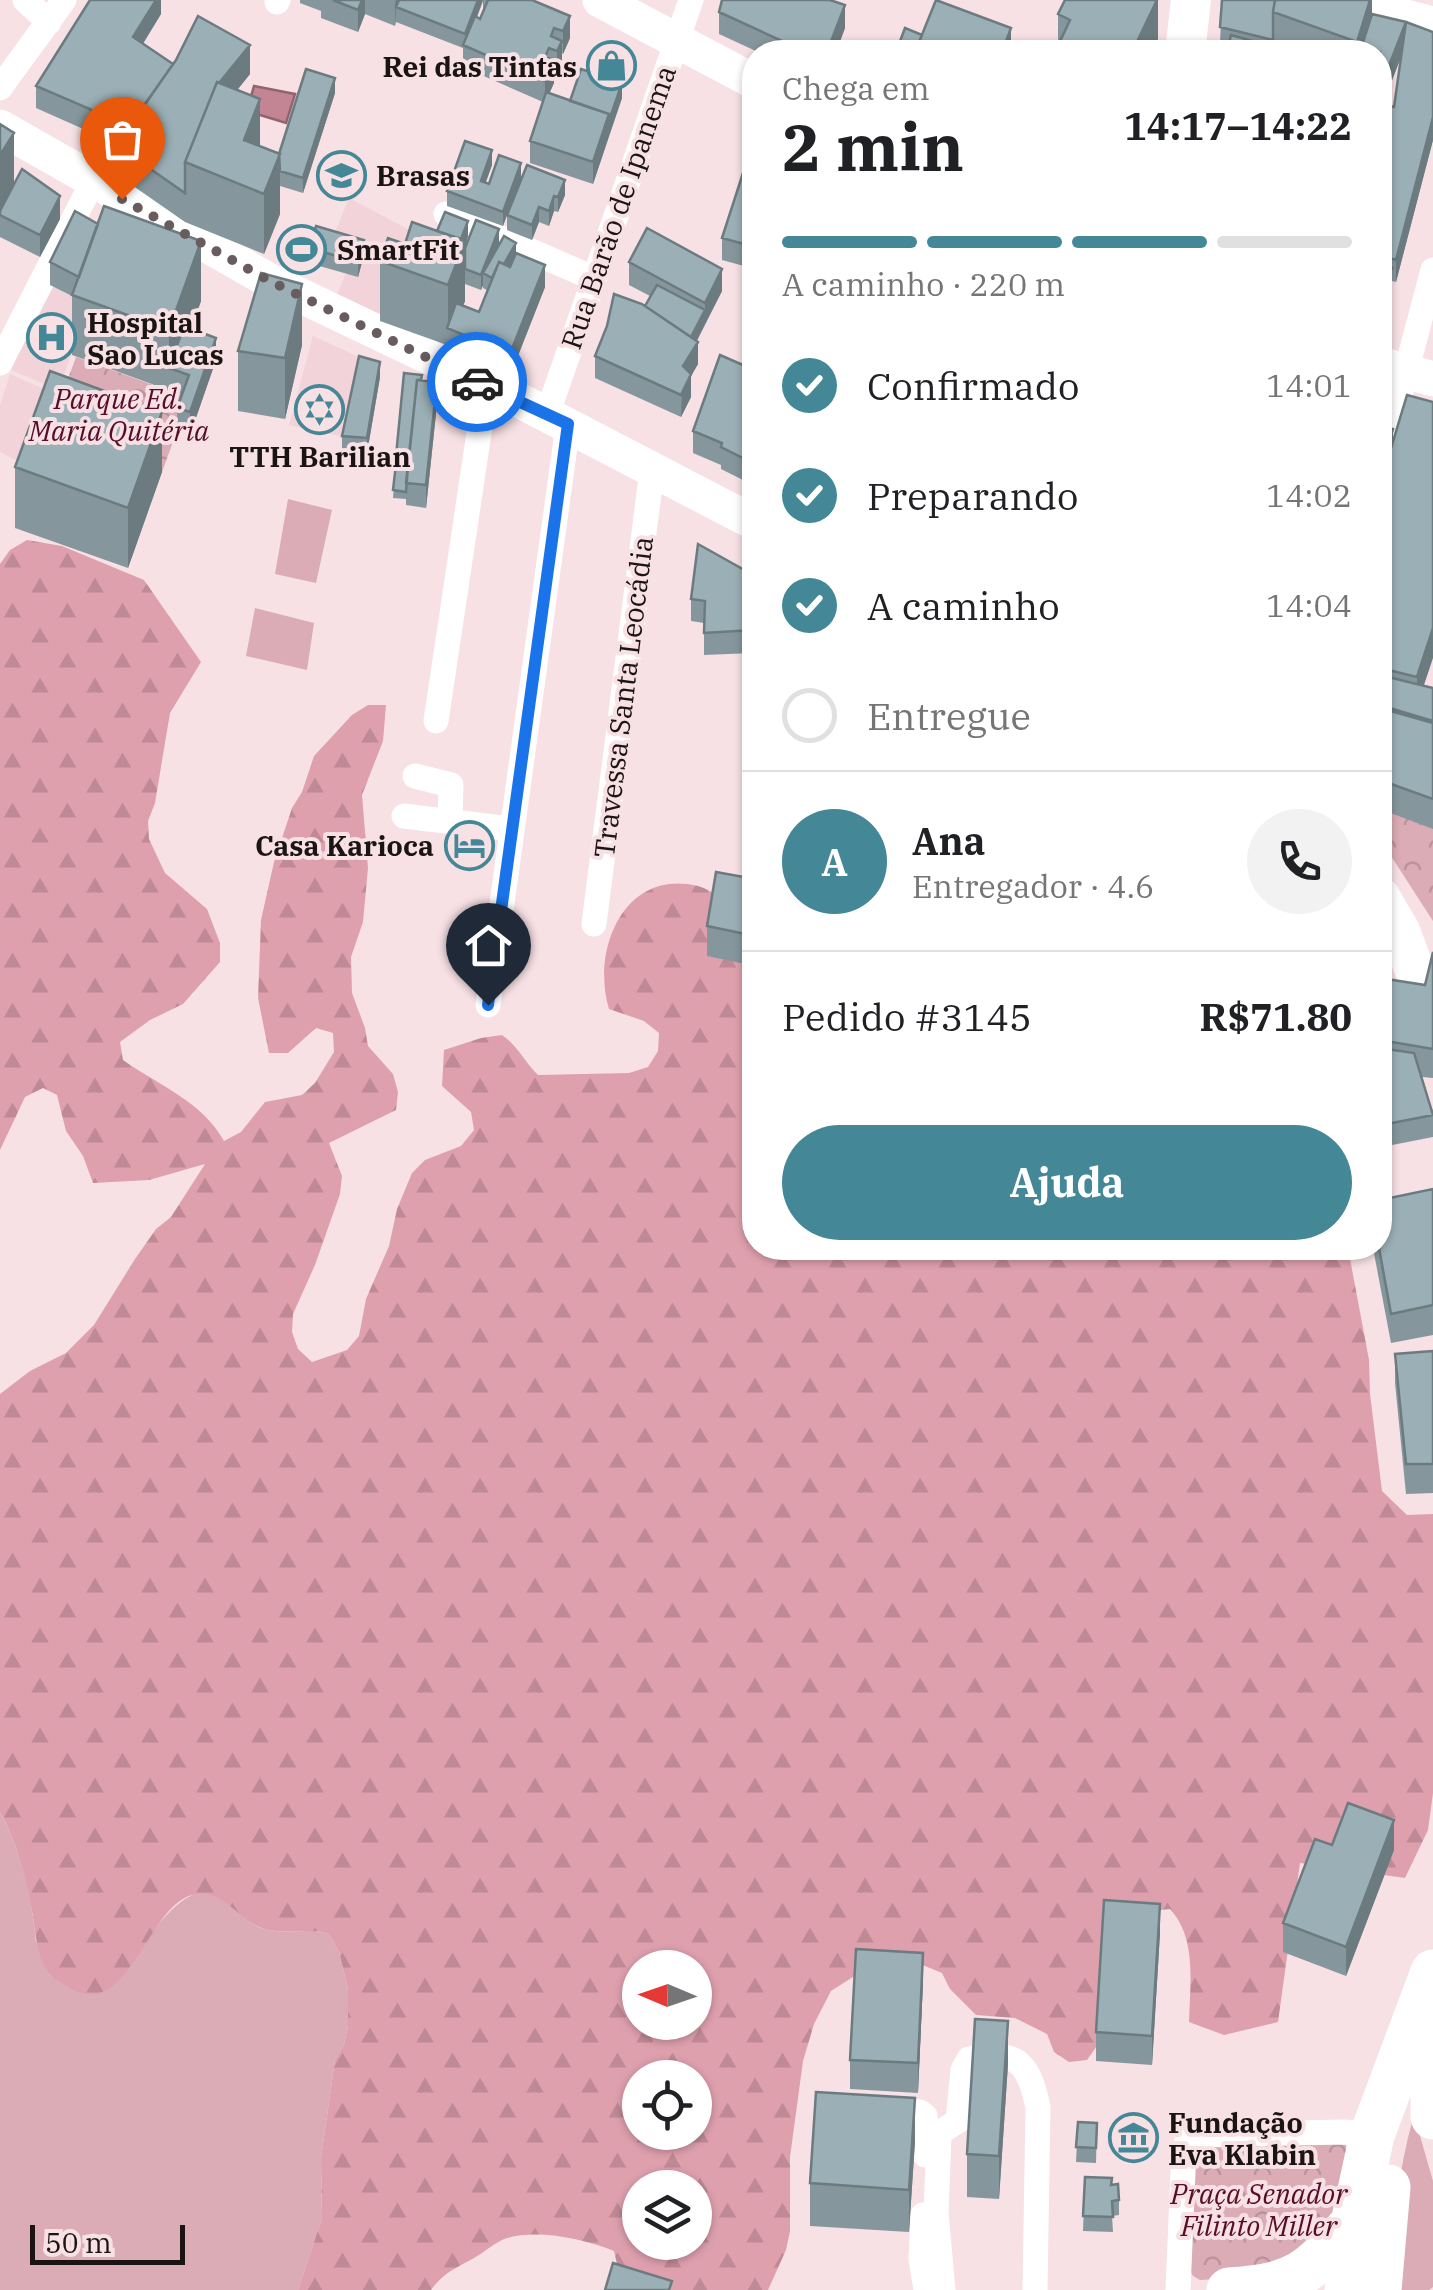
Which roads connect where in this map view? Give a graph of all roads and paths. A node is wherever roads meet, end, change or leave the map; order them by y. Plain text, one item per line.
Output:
1 (25, 0) edge
2 (64, 0) edge
3 (600, 0) edge
4 (691, 0) edge
5 (1191, 0) edge
6 (1360, 0) edge
7 (1433, 18) edge
8 (48, 22) junction
9 (676, 40) junction
10 (1186, 40) edge
11 (742, 75) edge
12 (0, 88) edge
13 (0, 128) edge
14 (92, 183) junction
15 (446, 214) edge
16 (1433, 270) edge
17 (593, 278) junction
18 (0, 363) edge
19 (1406, 371) edge
20 (486, 386) junction
21 (557, 420) junction
22 (1392, 428) edge
23 (652, 470) junction
24 (742, 516) edge
25 (436, 721) dead end
26 (416, 776) dead end
27 (404, 816) dead end
28 (450, 821) junction
29 (512, 829) junction
30 (1392, 917) edge
31 (594, 924) dead end
32 (1425, 973) edge
33 (488, 1005) dead end
34 (1433, 1018) edge
35 (1433, 1972) edge
36 (1433, 1981) edge
37 (1433, 2034) edge
38 (850, 2107) edge
39 (1433, 2118) edge
40 (1372, 2136) junction
41 (1353, 2223) junction
42 (926, 2290) edge
43 (943, 2290) edge
44 (1036, 2290) edge
45 (1178, 2290) edge
46 (1229, 2290) edge
47 (1347, 2290) edge
48 (1379, 2290) edge

1 - 8 street
2 - 8 street
3 - 9 street
4 - 9 street, Rua Barão de Ipanema
5 - 10 main road
6 - 7 street
8 - 12 street
9 - 11 street
9 - 17 street, Rua Barão de Ipanema
13 - 14 street
14 - 18 street
14 - 20 street
15 - 17 street
16 - 19 street
17 - 21 street, Rua Barão de Ipanema
19 - 22 street
20 - 21 street
20 - 25 street
21 - 23 street
21 - 29 street, Rua Barão de Ipanema
23 - 24 street
23 - 31 street, Travessa Santa Leocádia
26 - 28 street
27 - 28 street
28 - 29 street
29 - 33 street, Rua Barão de Ipanema
30 - 32 main road
32 - 34 main road
35 - 40 highway
36 - 48 highway
37 - 39 highway
38 - 42 street
40 - 41 highway
40 - 45 street
41 - 46 highway
41 - 47 highway
43 - 44 street

